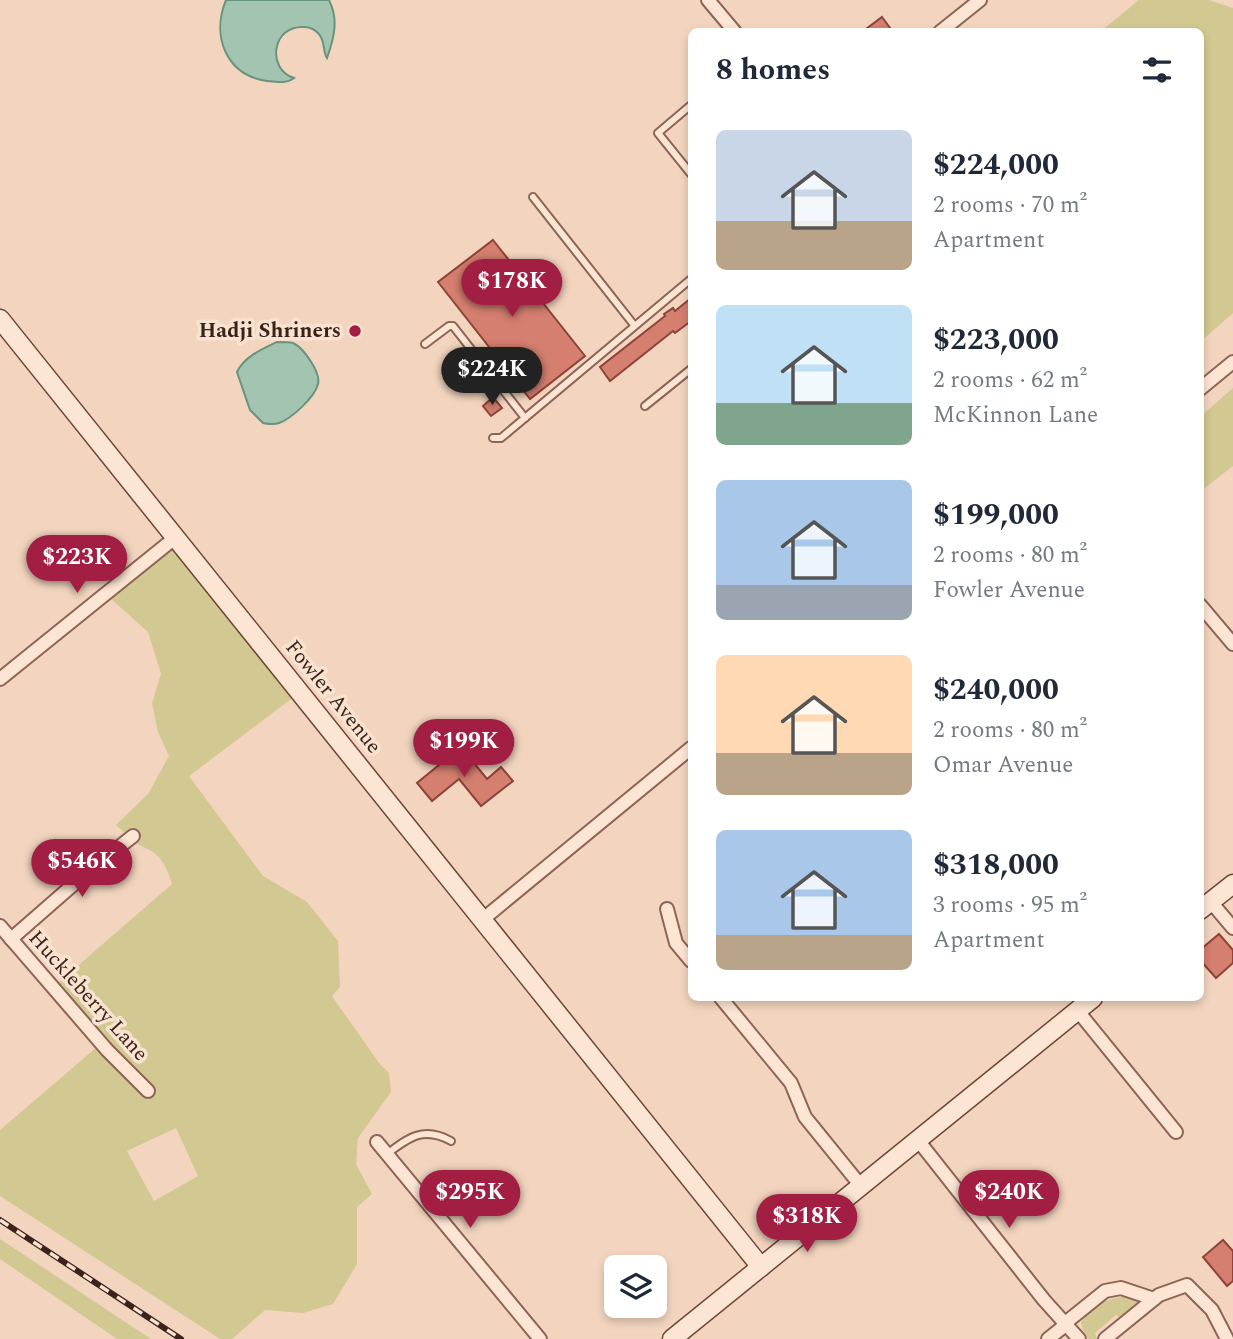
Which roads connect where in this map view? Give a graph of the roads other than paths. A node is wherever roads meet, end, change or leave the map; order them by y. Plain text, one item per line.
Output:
1 (708, 0) edge
2 (980, 0) edge
3 (732, 28) edge
4 (945, 28) edge
5 (688, 107) edge
6 (688, 170) edge
7 (533, 197) dead end
8 (688, 281) edge
9 (0, 319) edge
10 (634, 325) junction
11 (425, 344) dead end
12 (1233, 362) edge
13 (688, 371) edge
14 (1204, 386) edge
15 (645, 406) dead end
16 (525, 418) junction
17 (493, 438) dead end
18 (176, 537) junction
19 (1204, 611) edge
20 (1233, 644) edge
21 (0, 679) edge
22 (688, 750) edge
23 (133, 836) dead end
24 (1233, 884) edge
25 (1206, 906) edge
26 (667, 909) dead end
27 (482, 920) junction
28 (0, 926) edge
29 (1233, 928) edge
30 (11, 939) junction
31 (688, 957) edge
32 (723, 1001) edge
33 (1089, 1001) edge
34 (1077, 1010) junction
35 (148, 1091) dead end
36 (1175, 1132) dead end
37 (917, 1139) junction
38 (377, 1142) dead end
39 (451, 1142) dead end
40 (387, 1154) junction
41 (861, 1186) junction
42 (761, 1267) junction
43 (1154, 1299) junction
44 (1064, 1324) junction
45 (540, 1339) edge
46 (672, 1339) edge
47 (1048, 1339) edge
48 (1079, 1339) edge
49 (1105, 1339) edge
50 (1227, 1339) edge

1 - 3 street
2 - 4 street
5 - 6 lane
7 - 10 lane
8 - 10 lane
9 - 18 street, Fowler Avenue
10 - 16 lane
11 - 16 lane
12 - 14 street
13 - 15 lane
16 - 17 lane
18 - 21 street
18 - 27 street, Fowler Avenue
19 - 20 street
22 - 27 street
23 - 30 street
24 - 25 street
25 - 29 street
26 - 31 street
27 - 42 street, Fowler Avenue
28 - 30 street, Huckleberry Lane
30 - 35 street, Huckleberry Lane
32 - 41 street
33 - 34 street
34 - 36 street
34 - 37 street
37 - 41 street
37 - 44 street
38 - 40 street
39 - 40 lane
40 - 45 street
41 - 42 street
42 - 46 street
43 - 44 street
43 - 49 street
43 - 50 street
44 - 47 street
44 - 48 street

